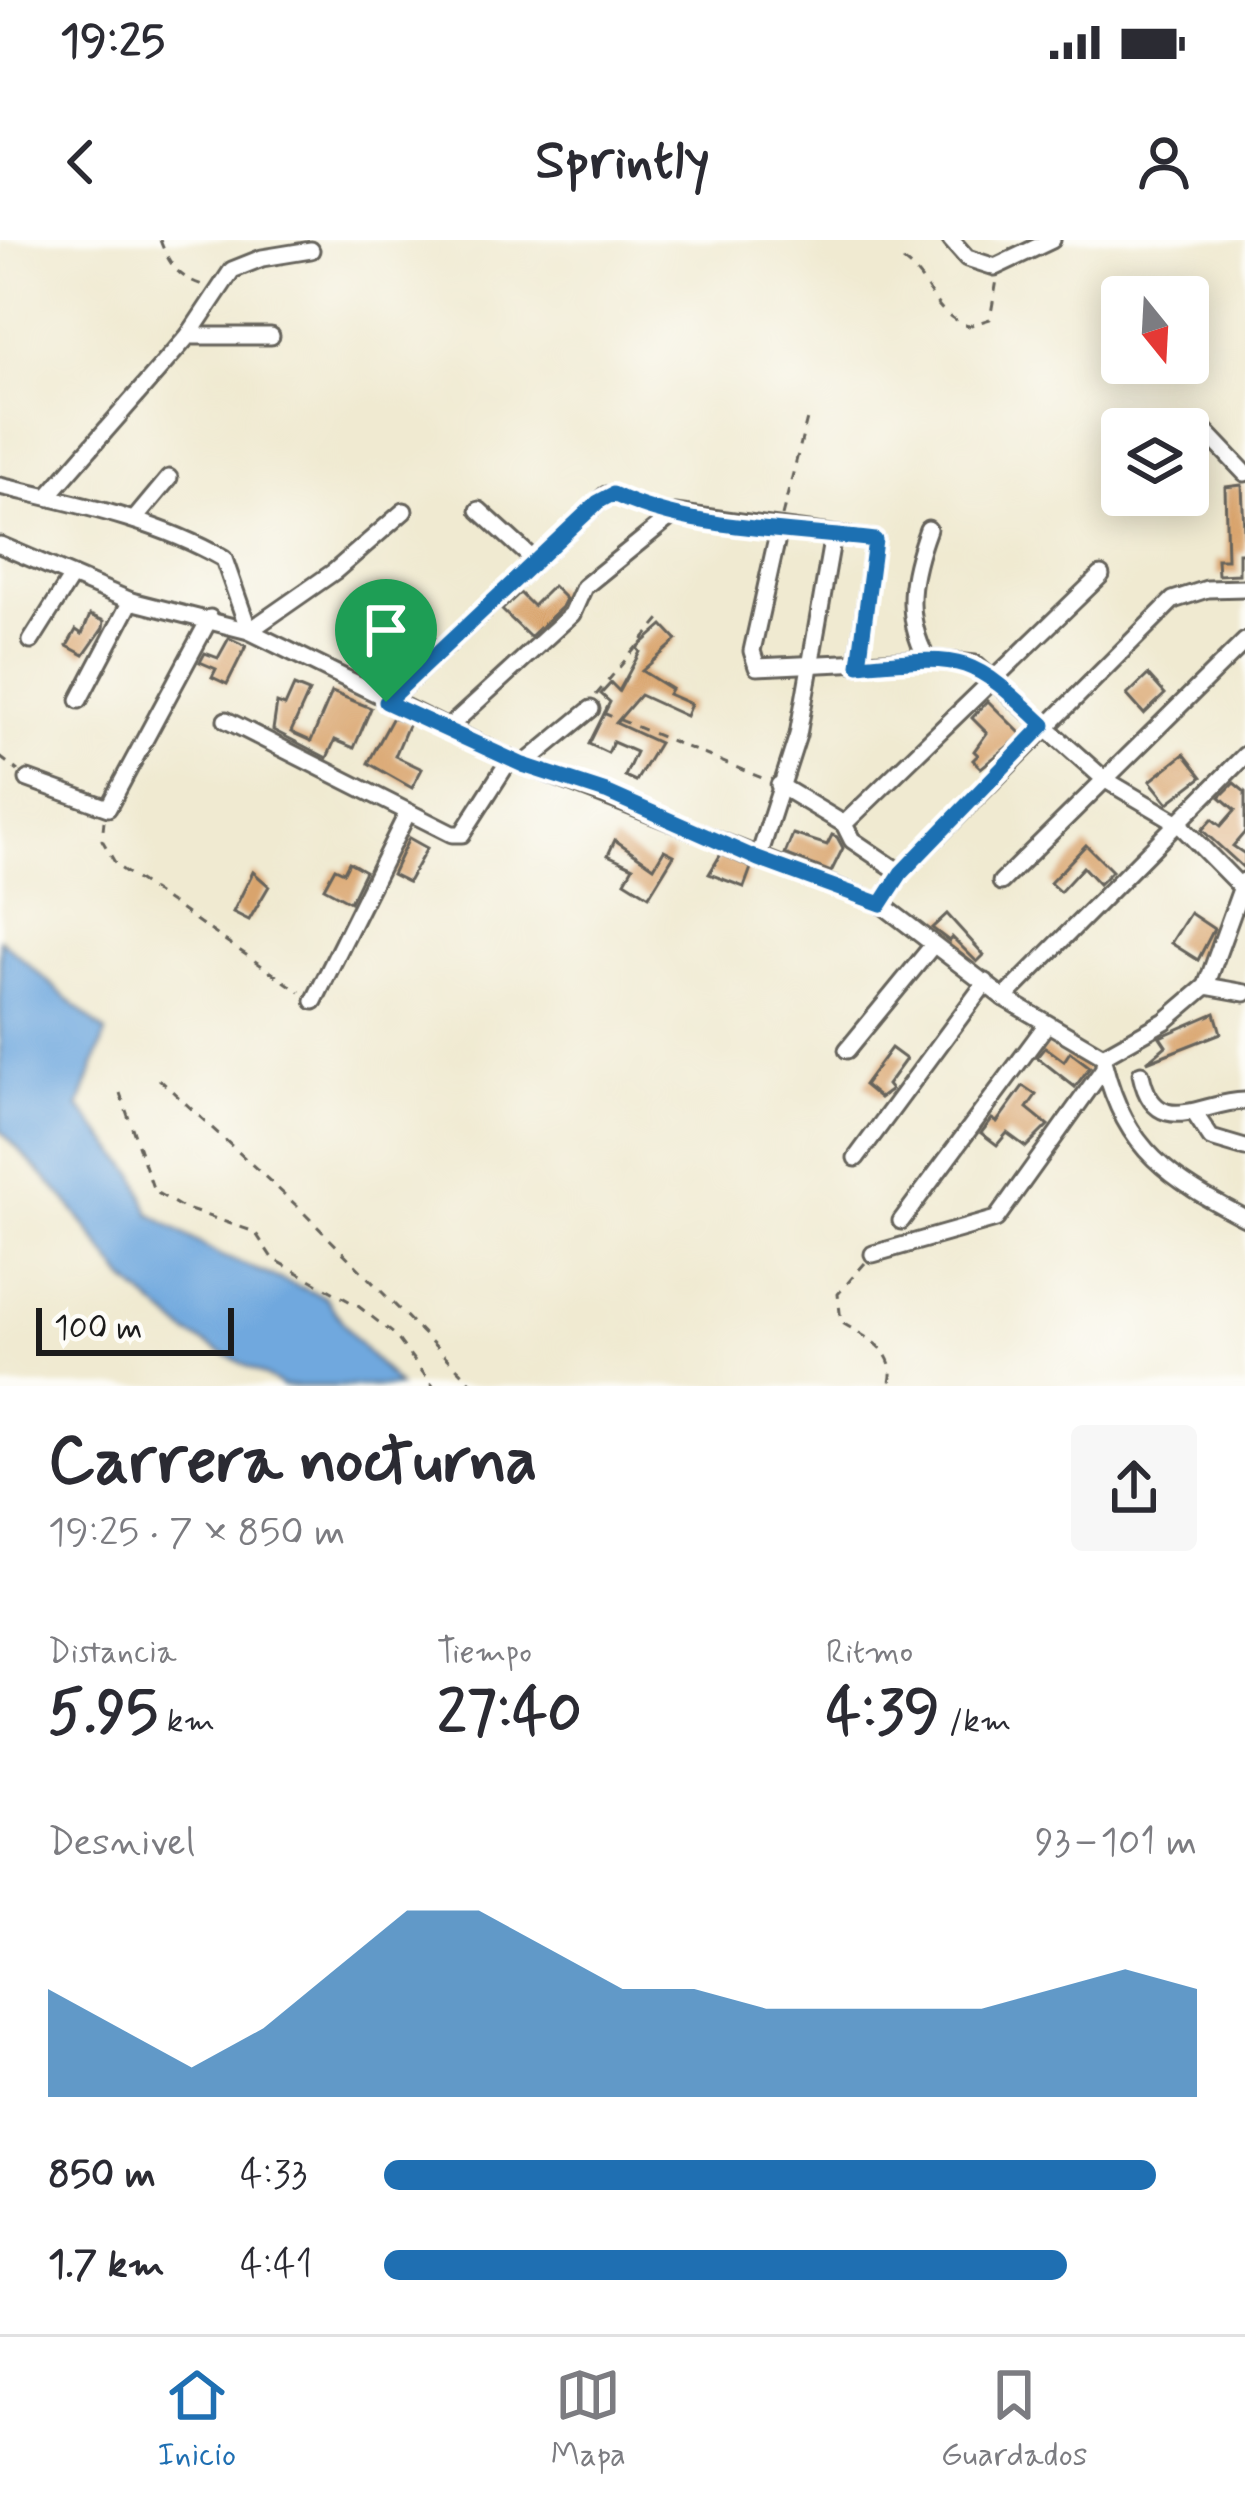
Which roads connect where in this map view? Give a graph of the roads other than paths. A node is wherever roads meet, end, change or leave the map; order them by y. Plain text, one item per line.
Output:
1 (952, 240) edge
2 (1052, 240) edge
3 (311, 250) dead end
4 (188, 336) junction
5 (271, 336) dead end
6 (1209, 435) edge
7 (1245, 473) edge
8 (169, 478) dead end
9 (0, 486) edge
10 (50, 494) junction
11 (606, 495) road end
12 (478, 510) dead end
13 (404, 511) dead end
14 (134, 520) junction
15 (779, 529) junction
16 (928, 529) dead end
17 (832, 535) junction
18 (1, 548) edge
19 (535, 561) junction
20 (73, 575) junction
21 (1101, 575) dead end
22 (1245, 588) edge
23 (131, 601) junction
24 (209, 618) junction
25 (369, 619) dead end
26 (249, 631) junction
27 (1245, 640) edge
28 (31, 641) dead end
29 (439, 650) junction
30 (927, 659) junction
31 (859, 665) junction
32 (809, 666) junction
33 (993, 676) junction
34 (80, 700) dead end
35 (386, 702) junction
36 (592, 709) road end
37 (226, 720) dead end
38 (1044, 725) junction
39 (447, 729) junction
40 (1245, 755) edge
41 (516, 762) junction
42 (28, 778) road end
43 (1104, 779) junction
44 (779, 785) junction
45 (409, 812) junction
46 (1177, 822) junction
47 (844, 824) junction
48 (758, 859) junction
49 (901, 873) junction
50 (1001, 882) dead end
51 (1243, 882) edge
52 (881, 904) junction
53 (1240, 905) edge
54 (933, 945) junction
55 (986, 982) junction
56 (1206, 986) junction
57 (1245, 992) edge
58 (1004, 998) junction
59 (314, 1001) road end
60 (1048, 1024) junction
61 (847, 1050) dead end
62 (1103, 1062) junction
63 (1142, 1073) dead end
64 (1245, 1101) edge
65 (1196, 1114) junction
66 (1245, 1148) edge
67 (856, 1158) dead end
68 (1245, 1218) edge
69 (902, 1221) dead end
70 (873, 1254) road end

1 - 2 street
3 - 4 street
4 - 5 street
4 - 10 street
6 - 7 street
8 - 14 street
9 - 10 street
10 - 14 street
11 - 19 street
12 - 19 street
13 - 26 street
14 - 26 street
15 - 17 street
15 - 32 street
15 - 39 street
16 - 30 street
17 - 31 street
17 - 32 street
18 - 20 street
19 - 29 street
20 - 23 street
20 - 28 street
21 - 33 street
22 - 38 street
23 - 24 street
23 - 34 street
24 - 26 street
24 - 42 street
25 - 29 street
26 - 35 street
27 - 43 street
29 - 35 street
30 - 31 street
30 - 33 street
31 - 32 street
32 - 44 street
33 - 38 street
33 - 47 street
35 - 39 street
36 - 41 street
37 - 45 street
38 - 43 street
38 - 49 street
39 - 41 street
40 - 46 street
41 - 45 street
41 - 48 street
43 - 46 street
43 - 50 street
44 - 47 street
44 - 48 street
45 - 59 street
46 - 51 street
46 - 58 street
47 - 49 street
48 - 52 street
49 - 52 street
51 - 53 street
52 - 54 street
53 - 56 street
54 - 55 street
54 - 61 street
55 - 58 street
55 - 67 street
56 - 57 street
56 - 62 street
58 - 60 street
60 - 62 street
60 - 69 street
62 - 68 street
62 - 70 street
63 - 65 street
64 - 65 street
65 - 66 street

